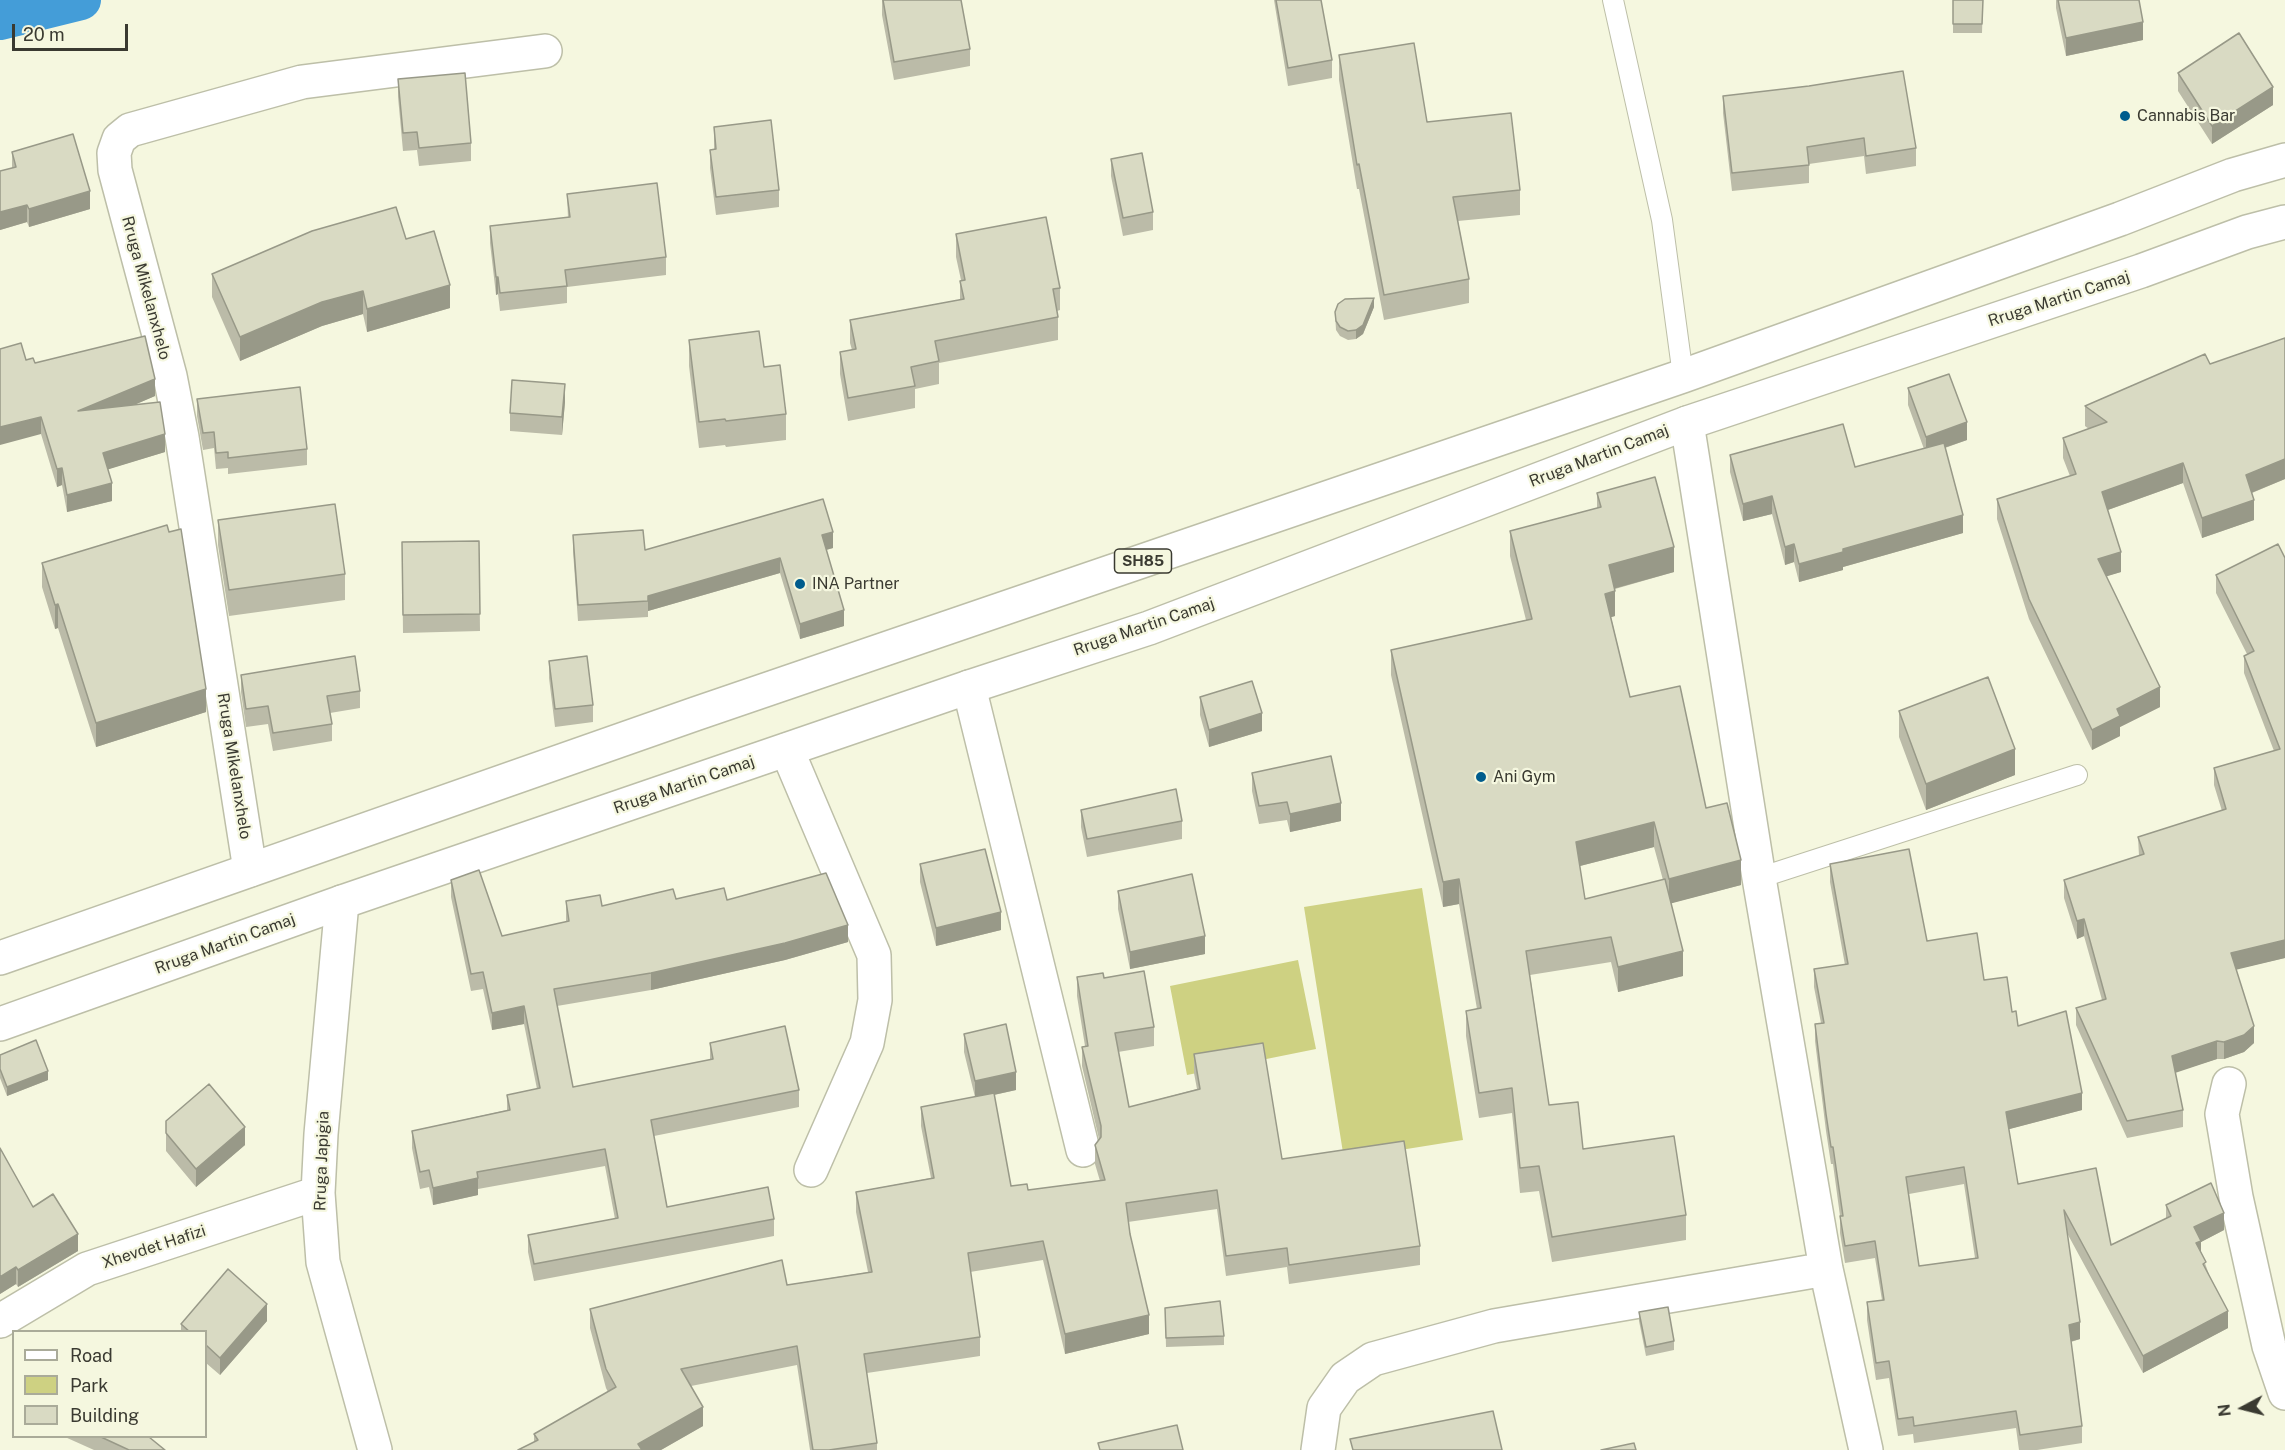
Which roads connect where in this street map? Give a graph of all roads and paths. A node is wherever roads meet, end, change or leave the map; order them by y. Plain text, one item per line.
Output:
1 (1613, 0) edge
2 (545, 51) dead end
3 (2285, 160) edge
4 (2285, 222) edge
5 (1683, 376) junction
6 (1687, 423) junction
7 (969, 687) junction
8 (787, 750) junction
9 (2077, 775) dead end
10 (250, 870) junction
11 (1759, 878) junction
12 (342, 902) junction
13 (0, 958) edge
14 (0, 1024) edge
15 (2229, 1084) dead end
16 (1083, 1150) dead end
17 (811, 1170) dead end
18 (318, 1193) junction
19 (1826, 1269) junction
20 (0, 1321) edge
21 (2285, 1393) edge
22 (375, 1450) edge
23 (1318, 1450) edge
24 (1866, 1450) edge

1 - 5 lane
2 - 10 main road, Rruga Mikelanxhelo
3 - 5 main road, SH85
4 - 6 main road, Rruga Martin Camaj
5 - 10 main road, SH85
6 - 7 main road, Rruga Martin Camaj
6 - 11 main road
7 - 8 main road, Rruga Martin Camaj
7 - 16 main road
8 - 12 main road, Rruga Martin Camaj
8 - 17 main road
9 - 11 lane
10 - 13 main road, SH85
11 - 19 main road
12 - 14 main road, Rruga Martin Camaj
12 - 18 main road, Rruga Japigia
15 - 21 main road
18 - 20 main road, Xhevdet Hafizi
18 - 22 main road, Rruga Japigia
19 - 23 main road
19 - 24 main road

